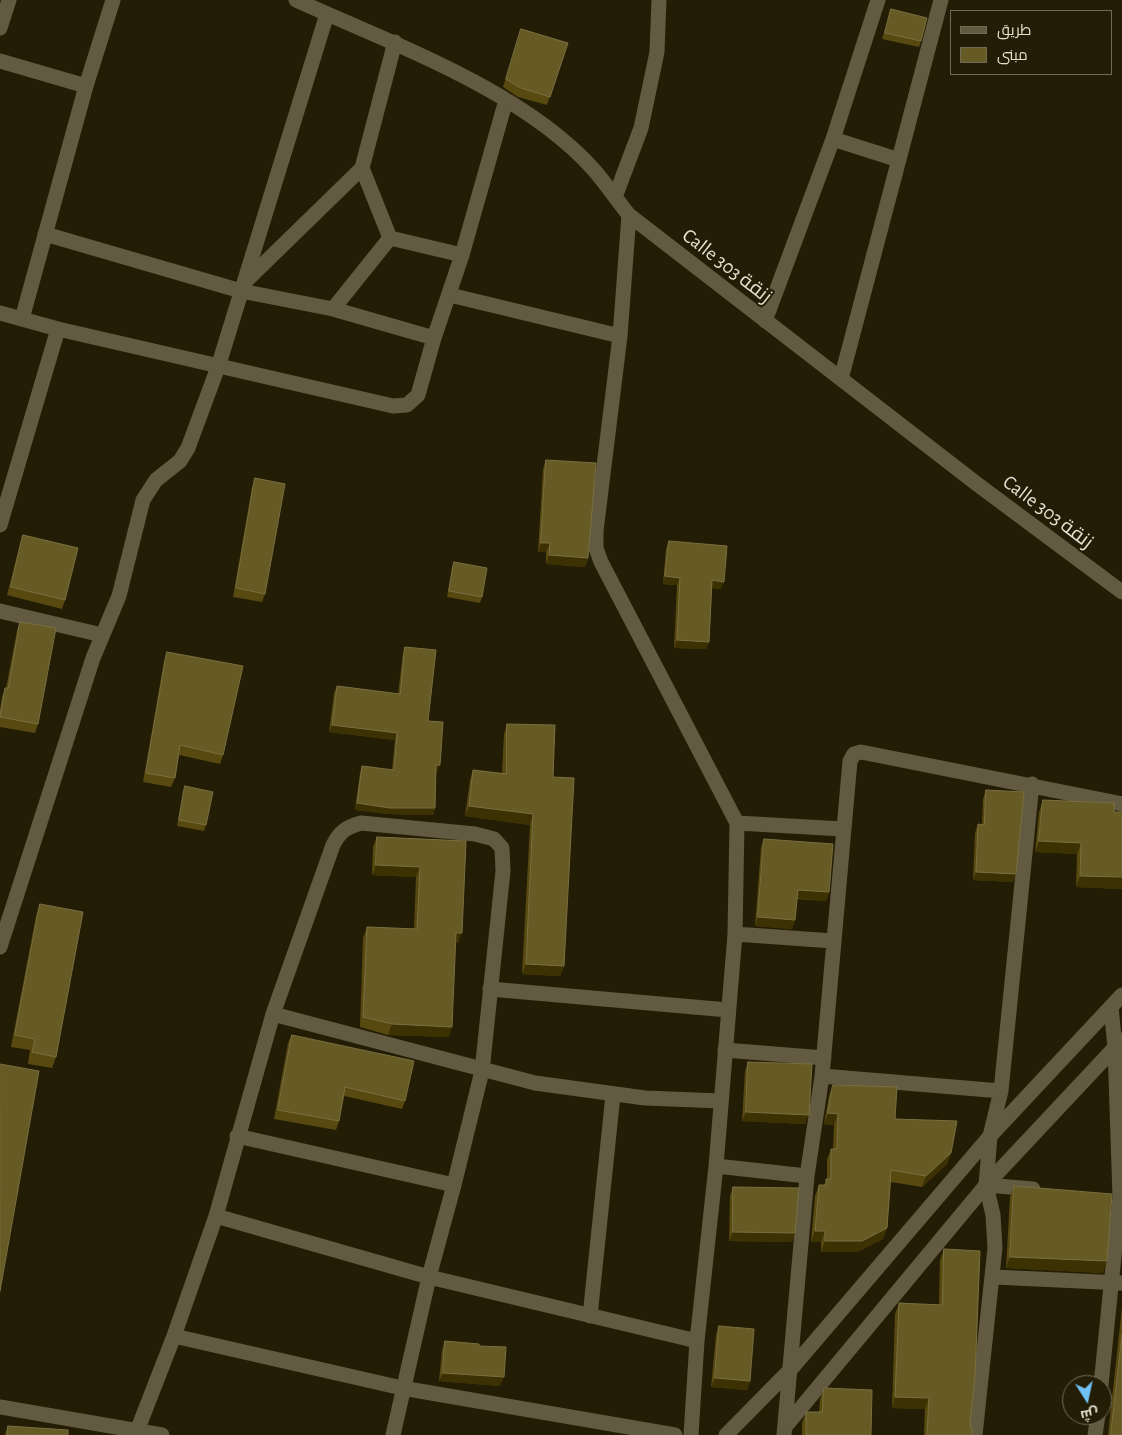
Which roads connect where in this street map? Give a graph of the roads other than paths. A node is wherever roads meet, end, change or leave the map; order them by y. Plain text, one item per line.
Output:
1 (9, 0) edge
2 (114, 0) edge
3 (296, 0) edge
4 (659, 0) edge
5 (878, 0) edge
6 (941, 0) edge
7 (311, 3) edge
8 (327, 14) junction
9 (0, 28) edge
10 (395, 42) junction
11 (0, 61) edge
12 (86, 86) junction
13 (506, 100) junction
14 (833, 139) junction
15 (899, 160) junction
16 (362, 168) junction
17 (615, 197) junction
18 (629, 215) junction
19 (46, 234) junction
20 (390, 238) junction
21 (462, 255) junction
22 (243, 287) junction
23 (450, 295) junction
24 (333, 309) junction
25 (0, 313) edge
26 (22, 319) junction
27 (765, 321) junction
28 (58, 329) junction
29 (620, 336) junction
30 (434, 338) junction
31 (218, 367) junction
32 (841, 379) junction
33 (0, 525) edge
34 (1122, 592) edge
35 (0, 611) edge
36 (102, 635) junction
37 (1032, 784) junction
38 (1122, 804) edge
39 (737, 823) junction
40 (843, 829) junction
41 (735, 934) junction
42 (833, 941) junction
43 (0, 947) edge
44 (490, 989) junction
45 (1122, 995) edge
46 (1111, 1007) junction
47 (728, 1010) junction
48 (273, 1014) junction
49 (1119, 1043) edge
50 (725, 1050) junction
51 (824, 1058) junction
52 (482, 1071) junction
53 (822, 1076) junction
54 (1001, 1091) junction
55 (613, 1095) junction
56 (721, 1101) junction
57 (1119, 1108) edge
58 (237, 1136) junction
59 (990, 1136) junction
60 (716, 1166) junction
61 (807, 1176) junction
62 (454, 1185) junction
63 (986, 1185) junction
64 (1044, 1190) edge
65 (1101, 1195) edge
66 (1121, 1197) edge
67 (216, 1216) junction
68 (994, 1276) junction
69 (429, 1277) junction
70 (1118, 1282) edge
71 (590, 1316) junction
72 (174, 1336) junction
73 (697, 1341) junction
74 (792, 1368) junction
75 (1103, 1375) edge
76 (402, 1388) junction
77 (0, 1407) edge
78 (137, 1431) junction
79 (782, 1432) edge
80 (162, 1435) edge
81 (393, 1435) edge
82 (675, 1435) edge
83 (691, 1435) edge
84 (726, 1435) edge
85 (976, 1435) edge

1 - 9 street
2 - 12 street
3 - 7 street, Calle 303 زنقة
4 - 17 street
5 - 14 street
6 - 15 street
7 - 8 street, Calle 303 زنقة
8 - 10 street, Calle 303 زنقة
8 - 22 street
10 - 13 street, Calle 303 زنقة
10 - 16 street
11 - 12 street
12 - 19 street
13 - 17 street, Calle 303 زنقة
13 - 21 street
14 - 15 street
14 - 27 street
15 - 32 street
16 - 20 street
16 - 22 street
17 - 18 street, Calle 303 زنقة
18 - 27 street, Calle 303 زنقة
18 - 29 street
19 - 22 street
19 - 26 street
20 - 21 street
20 - 24 street
21 - 23 street
22 - 24 street
22 - 31 street
23 - 29 street
23 - 30 street
24 - 30 street
25 - 26 street
26 - 28 street
27 - 32 street, Calle 303 زنقة
28 - 31 street
28 - 33 street
29 - 39 street
30 - 31 street
31 - 36 street
32 - 34 street, Calle 303 زنقة
35 - 36 street
36 - 43 street
37 - 38 street
37 - 40 street
37 - 54 street
39 - 40 street
39 - 41 street
40 - 42 street
41 - 42 street
41 - 47 street
42 - 51 street
44 - 47 street
44 - 48 street
44 - 52 street
45 - 46 street
46 - 49 street
46 - 59 street
47 - 50 street
48 - 52 street
48 - 58 street
49 - 57 street
49 - 63 street
50 - 51 street
50 - 56 street
51 - 53 street
52 - 55 street
52 - 62 street
53 - 54 street
53 - 61 street
54 - 59 street
55 - 56 street
55 - 71 street
56 - 60 street
57 - 66 street
58 - 62 street
58 - 67 street
59 - 63 street
59 - 74 street
60 - 61 street
60 - 73 street
61 - 74 street
62 - 69 street
63 - 64 street
63 - 68 street
63 - 79 street
65 - 66 street
66 - 70 street
67 - 69 street
67 - 72 street
68 - 70 street
68 - 85 street
69 - 71 street
69 - 76 street
70 - 75 street
71 - 73 street
72 - 76 street
72 - 78 street
73 - 83 street
74 - 79 street
74 - 84 street
76 - 81 street
76 - 82 street
77 - 78 street
78 - 80 street

